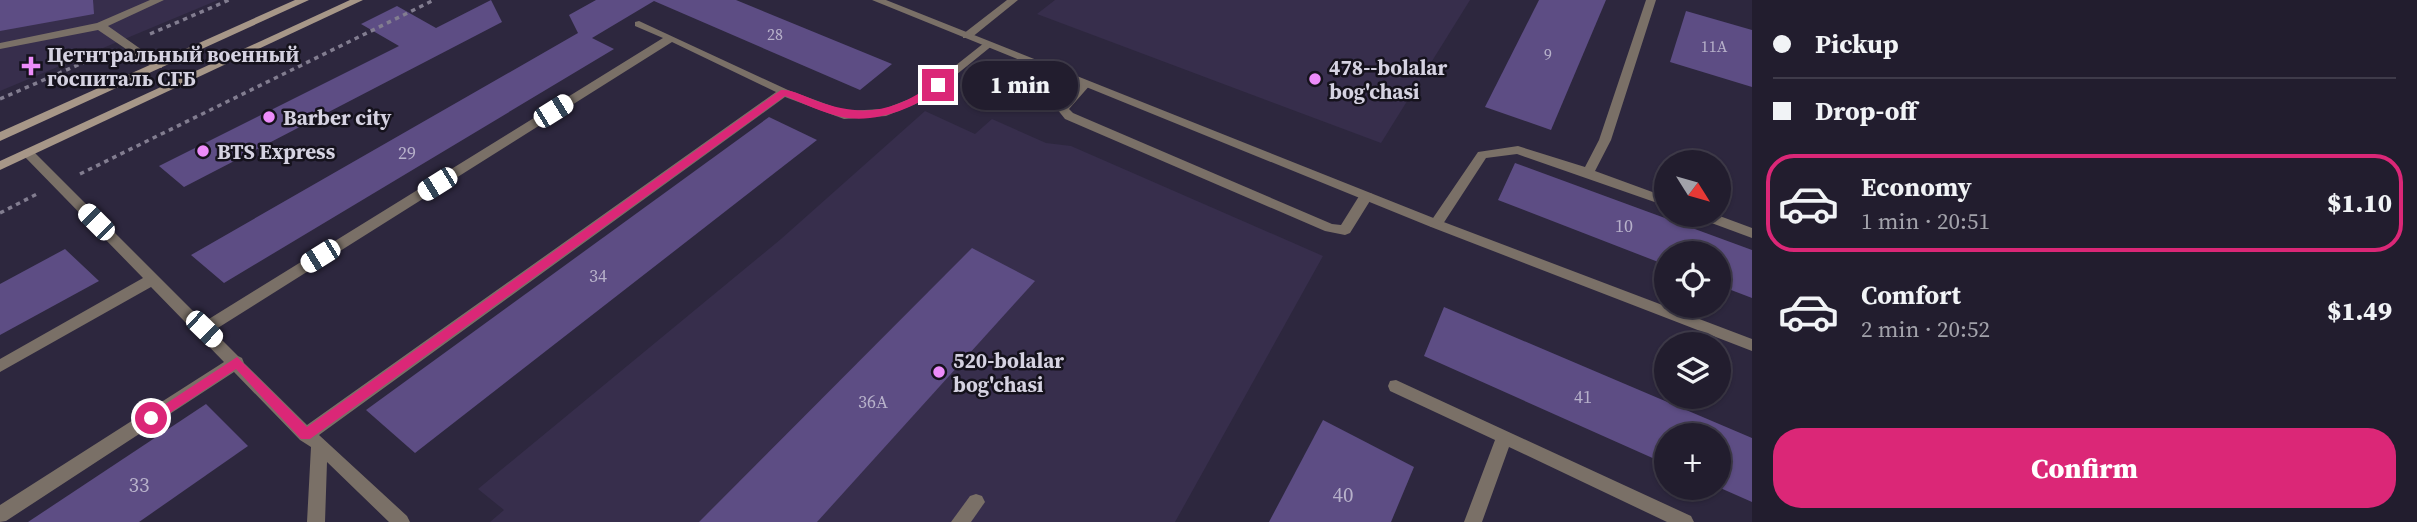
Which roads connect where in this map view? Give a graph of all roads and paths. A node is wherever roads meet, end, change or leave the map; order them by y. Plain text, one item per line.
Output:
1 (159, 0) edge
2 (304, 0) edge
3 (358, 0) edge
4 (434, 0) edge
5 (877, 0) edge
6 (1013, 0) edge
7 (1651, 0) edge
8 (639, 24) dead end
9 (100, 26) junction
10 (967, 36) junction
11 (671, 38) junction
12 (988, 45) junction
13 (0, 46) edge
14 (158, 66) junction
15 (1085, 84) junction
16 (784, 92) junction
17 (0, 137) edge
18 (28, 153) junction
19 (0, 166) edge
20 (1588, 173) junction
21 (59, 184) junction
22 (1366, 196) junction
23 (1654, 198) edge
24 (0, 213) edge
25 (1436, 224) junction
26 (1731, 225) edge
27 (1752, 233) edge
28 (153, 279) junction
29 (204, 329) junction
30 (1752, 345) edge
31 (237, 362) junction
32 (0, 366) edge
33 (1396, 386) dead end
34 (1506, 438) junction
35 (312, 439) junction
36 (976, 502) dead end
37 (0, 514) edge
38 (316, 522) edge
39 (401, 522) edge
40 (960, 522) edge
41 (1473, 522) edge
42 (1685, 522) edge

1 - 9 street
2 - 14 main road
3 - 18 main road
4 - 21 path
5 - 10 street
6 - 10 street
7 - 20 street
8 - 11 street
9 - 13 street
9 - 14 street
10 - 12 street
11 - 16 street
11 - 29 street
12 - 15 street
12 - 16 street
14 - 17 main road
15 - 22 street
15 - 22 street
16 - 35 street
18 - 19 main road
18 - 21 street
20 - 23 street
20 - 25 street
21 - 24 path
21 - 28 street
22 - 25 street
25 - 30 street
26 - 27 street
28 - 29 street
28 - 32 street
29 - 31 street
31 - 35 street
31 - 37 street
33 - 34 street
34 - 41 street
34 - 42 street
35 - 38 street
35 - 39 street
36 - 40 street

